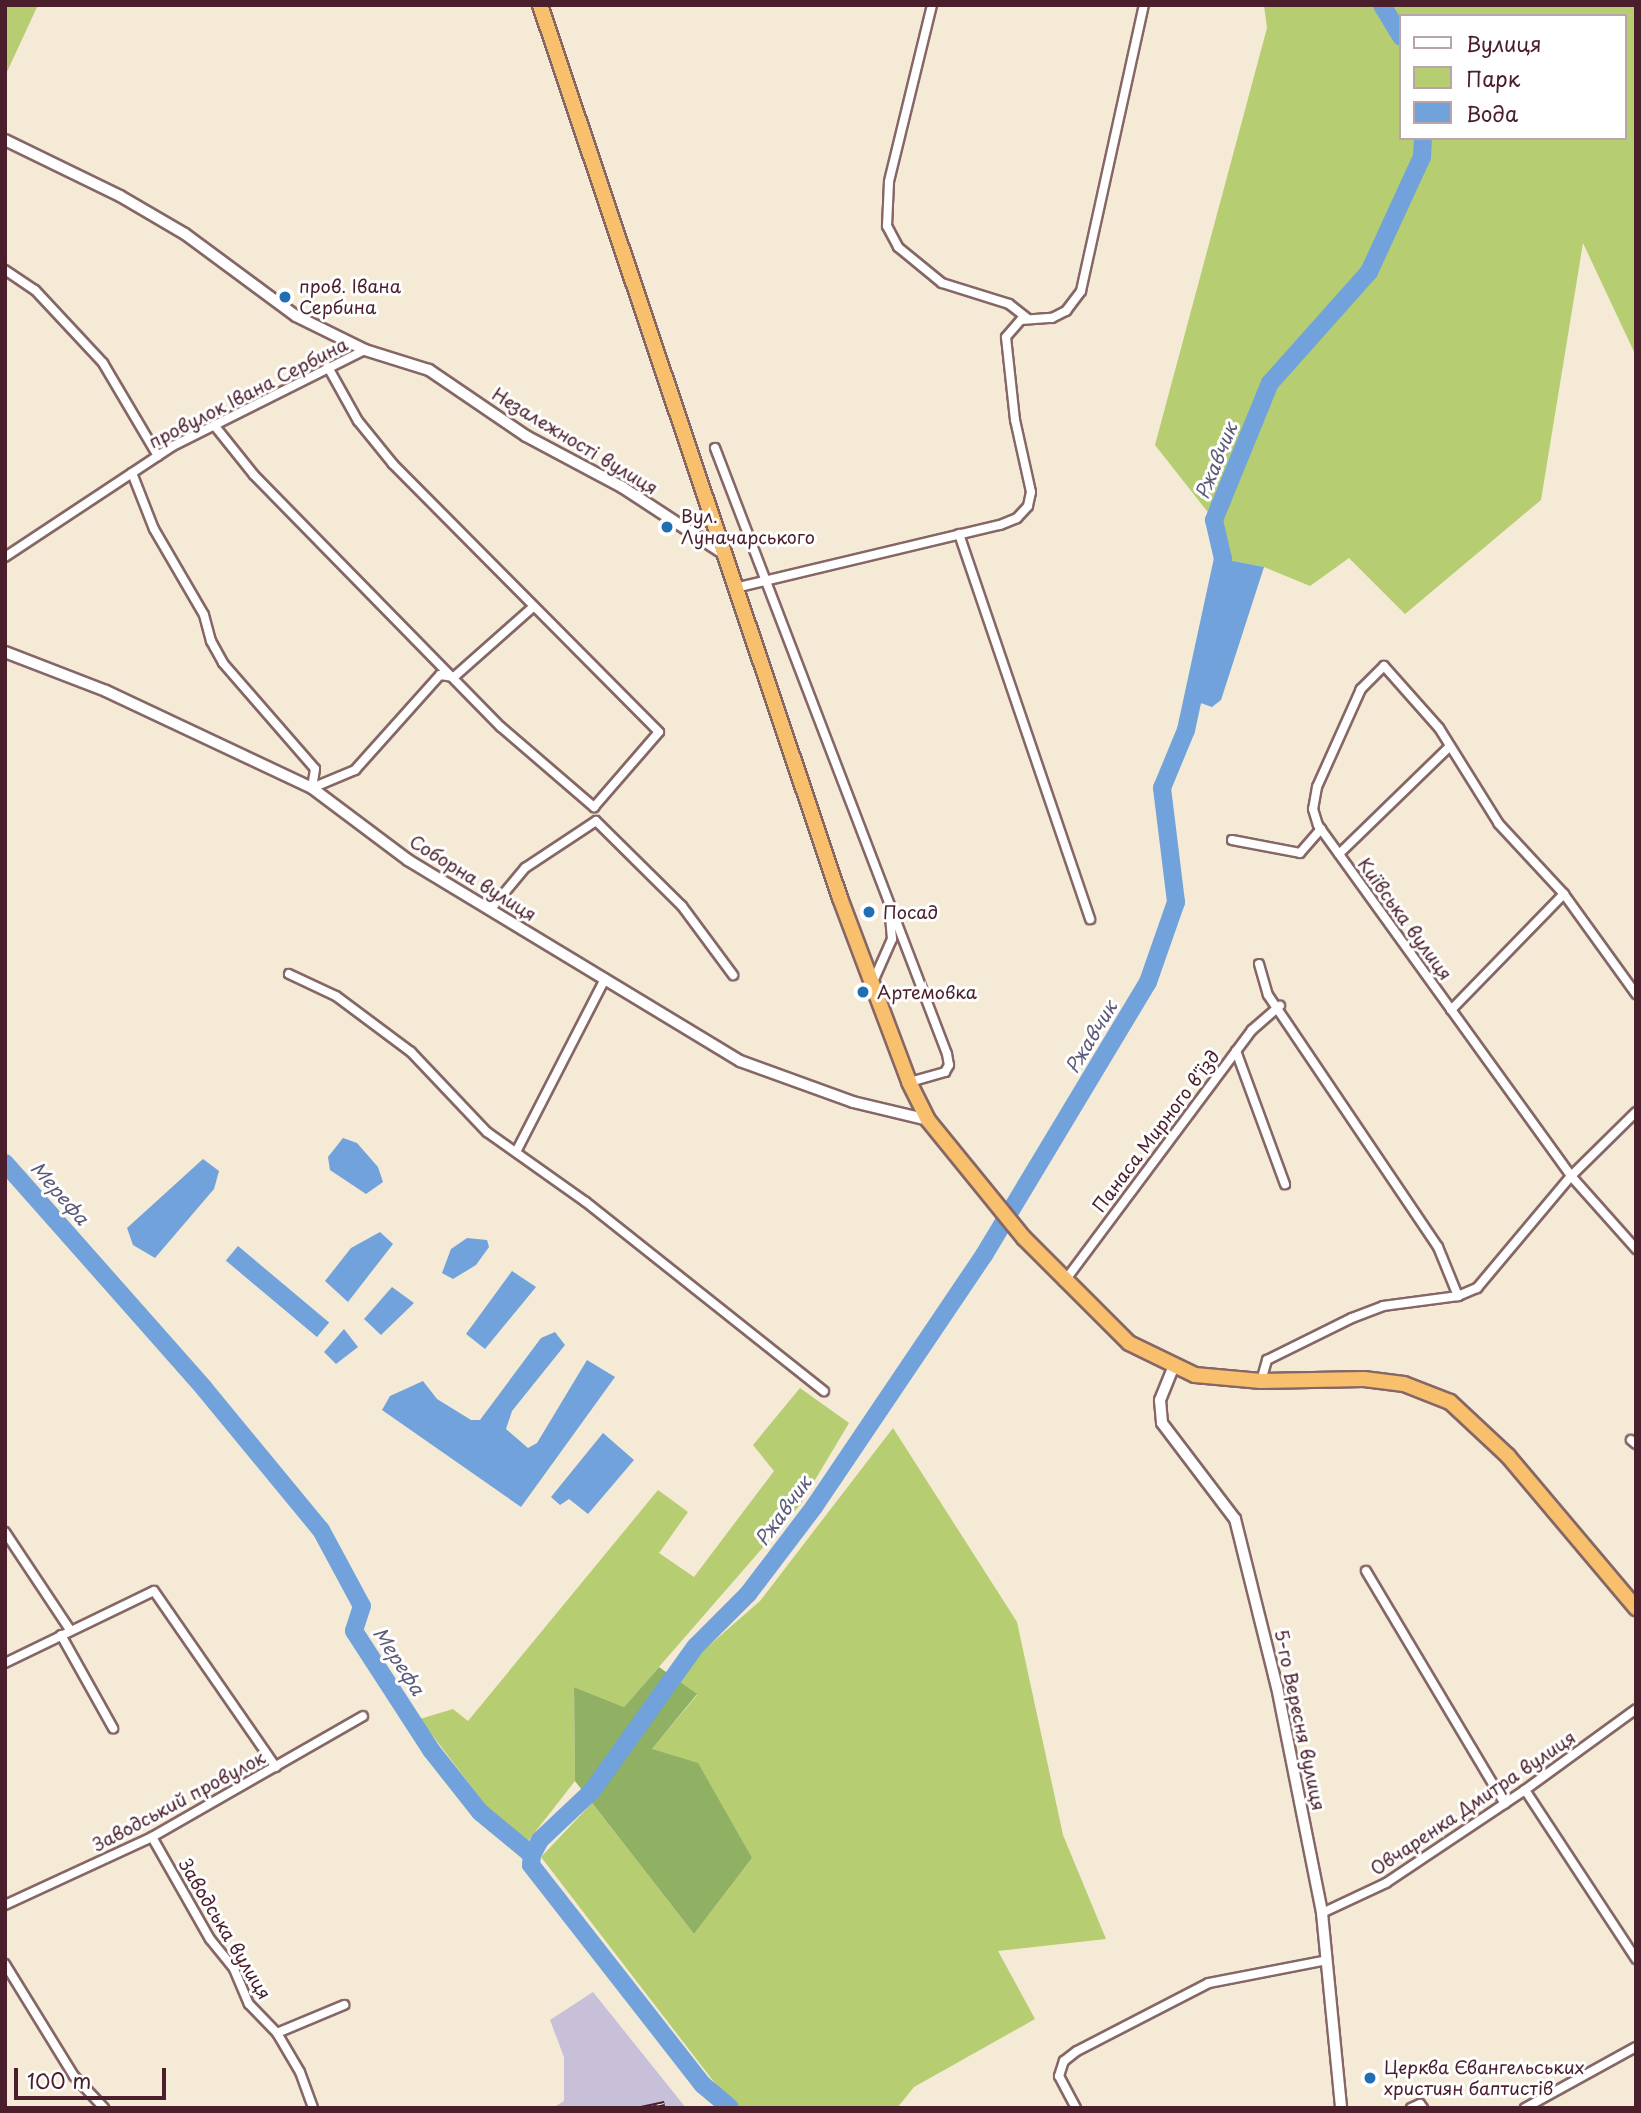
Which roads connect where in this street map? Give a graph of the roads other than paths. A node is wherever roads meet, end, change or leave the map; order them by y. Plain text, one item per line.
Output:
1 (540, 5) edge
2 (933, 5) edge
3 (1144, 5) edge
4 (5, 140) edge
5 (5, 270) edge
6 (1009, 304) junction
7 (1027, 318) junction
8 (1011, 326) junction
9 (365, 350) junction
10 (328, 367) junction
11 (214, 425) junction
12 (715, 448) dead end
13 (158, 456) junction
14 (132, 473) junction
15 (959, 534) junction
16 (723, 554) junction
17 (5, 557) edge
18 (765, 582) junction
19 (734, 588) junction
20 (532, 608) junction
21 (5, 652) edge
22 (454, 677) junction
23 (1448, 748) junction
24 (312, 788) junction
25 (594, 807) junction
26 (596, 821) junction
27 (1321, 829) junction
28 (1232, 840) dead end
29 (1339, 854) junction
30 (1564, 894) junction
31 (888, 901) junction
32 (490, 910) junction
33 (1090, 919) dead end
34 (1259, 964) dead end
35 (289, 974) dead end
36 (733, 975) dead end
37 (605, 979) junction
38 (872, 985) junction
39 (1636, 994) edge
40 (1280, 1006) junction
41 (1451, 1010) junction
42 (1236, 1051) junction
43 (909, 1082) junction
44 (1636, 1112) edge
45 (928, 1120) junction
46 (516, 1152) junction
47 (1571, 1176) junction
48 (1285, 1184) dead end
49 (1636, 1249) edge
50 (1064, 1282) junction
51 (1458, 1296) junction
52 (1173, 1368) junction
53 (1261, 1381) junction
54 (824, 1391) dead end
55 (5, 1532) edge
56 (1366, 1571) dead end
57 (1636, 1608) edge
58 (71, 1630) junction
59 (61, 1635) junction
60 (5, 1663) edge
61 (1636, 1709) edge
62 (363, 1716) dead end
63 (113, 1728) dead end
64 (276, 1767) junction
65 (1525, 1790) junction
66 (1505, 1804) junction
67 (152, 1836) junction
68 (5, 1905) edge
69 (1322, 1913) junction
70 (1636, 1959) edge
71 (1327, 1960) junction
72 (5, 1964) edge
73 (344, 2005) dead end
74 (277, 2033) junction
75 (1636, 2047) edge
76 (1422, 2106) edge
77 (104, 2108) edge
78 (313, 2108) edge
79 (1076, 2108) edge
80 (1341, 2108) edge
81 (1411, 2108) edge
82 (1525, 2108) edge

1 - 16 highway
2 - 6 street
3 - 7 street
4 - 9 street, Незалежності вулиця
5 - 13 street
6 - 7 street
6 - 8 street
7 - 8 street
8 - 15 street
9 - 10 street, провулок Івана Сербина
9 - 16 street, Незалежності вулиця
10 - 11 street, провулок Івана Сербина
10 - 20 street
11 - 13 street, провулок Івана Сербина
11 - 22 street
12 - 18 street
13 - 14 street, провулок Івана Сербина
14 - 17 street, провулок Івана Сербина
14 - 24 street
15 - 18 street
15 - 33 street
16 - 19 highway
18 - 19 street
18 - 31 street
19 - 38 highway
20 - 22 street
20 - 25 street
21 - 24 street, Соборна вулиця
22 - 24 street
22 - 25 street
23 - 27 street, Київська вулиця
23 - 29 street
23 - 30 street
24 - 32 street, Соборна вулиця
25 - 26 street
26 - 32 street
26 - 36 street
27 - 28 street
27 - 29 street, Київська вулиця
29 - 41 street, Київська вулиця
30 - 39 street
30 - 41 street
31 - 38 street
31 - 43 street
32 - 37 street, Соборна вулиця
34 - 40 street
35 - 46 street
37 - 45 street, Соборна вулиця
37 - 46 street
38 - 43 highway
40 - 42 street, Панаса Мирного в'їзд
40 - 51 street
41 - 47 street, Київська вулиця
42 - 48 street
42 - 50 street, Панаса Мирного в'їзд
43 - 45 highway
44 - 47 street
45 - 50 highway
46 - 54 street
47 - 49 street, Київська вулиця
47 - 51 street
50 - 52 highway
51 - 53 street
52 - 53 highway
52 - 69 street, 5-го Вересня вулиця
53 - 57 highway
55 - 58 street
56 - 66 street
58 - 59 street
58 - 64 street
59 - 60 street
59 - 63 street
61 - 65 street, Овчаренка Дмитра вулиця
62 - 64 street, Заводський провулок
64 - 67 street, Заводський провулок
65 - 66 street, Овчаренка Дмитра вулиця
65 - 70 street
66 - 69 street, Овчаренка Дмитра вулиця
67 - 68 street, Заводський провулок
67 - 74 street, Заводська вулиця
69 - 71 street, 5-го Вересня вулиця
71 - 79 street
71 - 80 street, 5-го Вересня вулиця
72 - 77 street
73 - 74 street
74 - 78 street, Заводська вулиця
75 - 82 street
76 - 81 street

